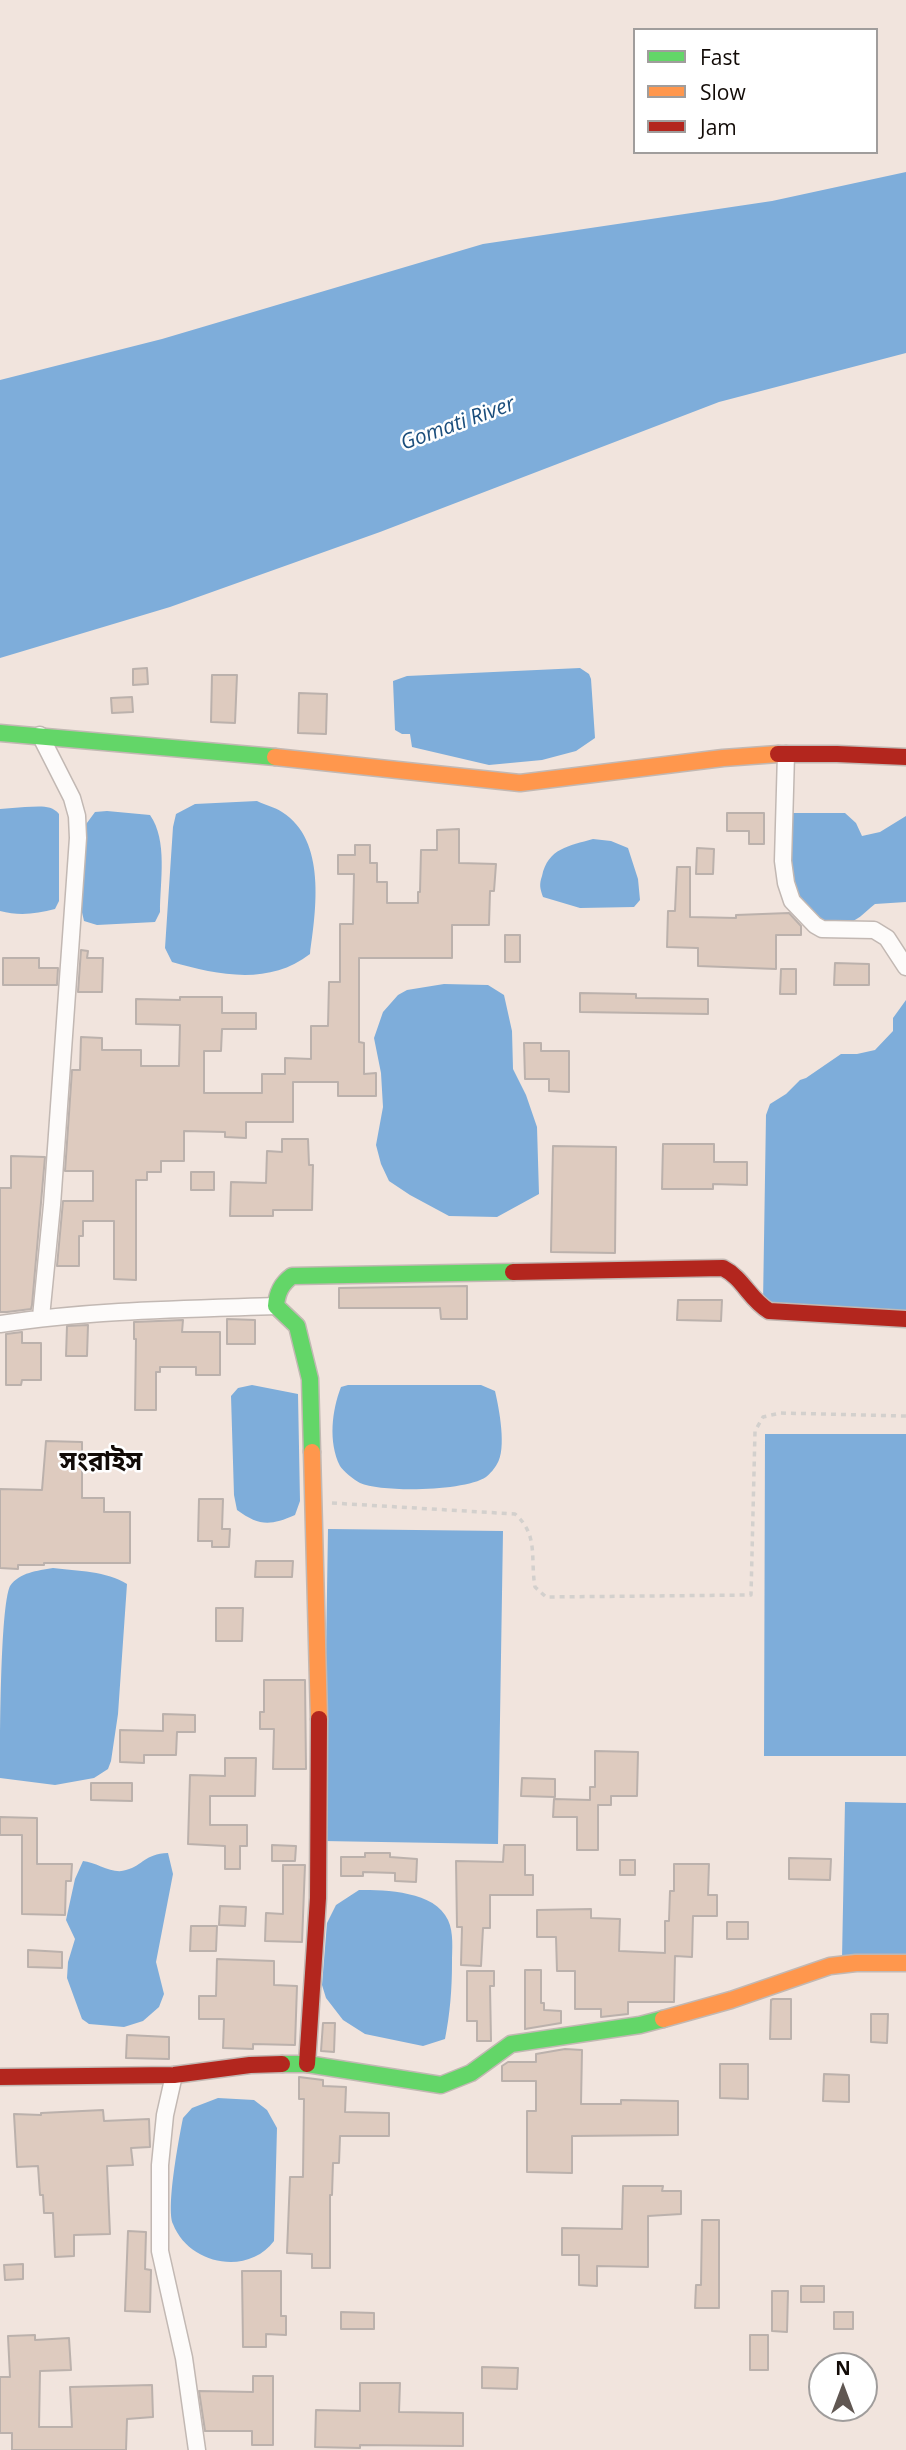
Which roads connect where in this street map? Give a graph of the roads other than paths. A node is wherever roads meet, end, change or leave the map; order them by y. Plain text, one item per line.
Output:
1 (0, 733) edge
2 (40, 735) junction
3 (786, 754) junction
4 (906, 757) edge
5 (906, 967) edge
6 (276, 1306) junction
7 (41, 1317) junction
8 (906, 1319) edge
9 (0, 1324) edge
10 (906, 1963) edge
11 (307, 2064) junction
12 (174, 2075) junction
13 (0, 2077) edge
14 (197, 2450) edge

1 - 2 street
2 - 3 street
2 - 7 street
3 - 4 street
3 - 5 street
6 - 7 street
6 - 8 street
6 - 11 street
7 - 9 street
10 - 11 street
11 - 12 street
12 - 13 street
12 - 14 street

